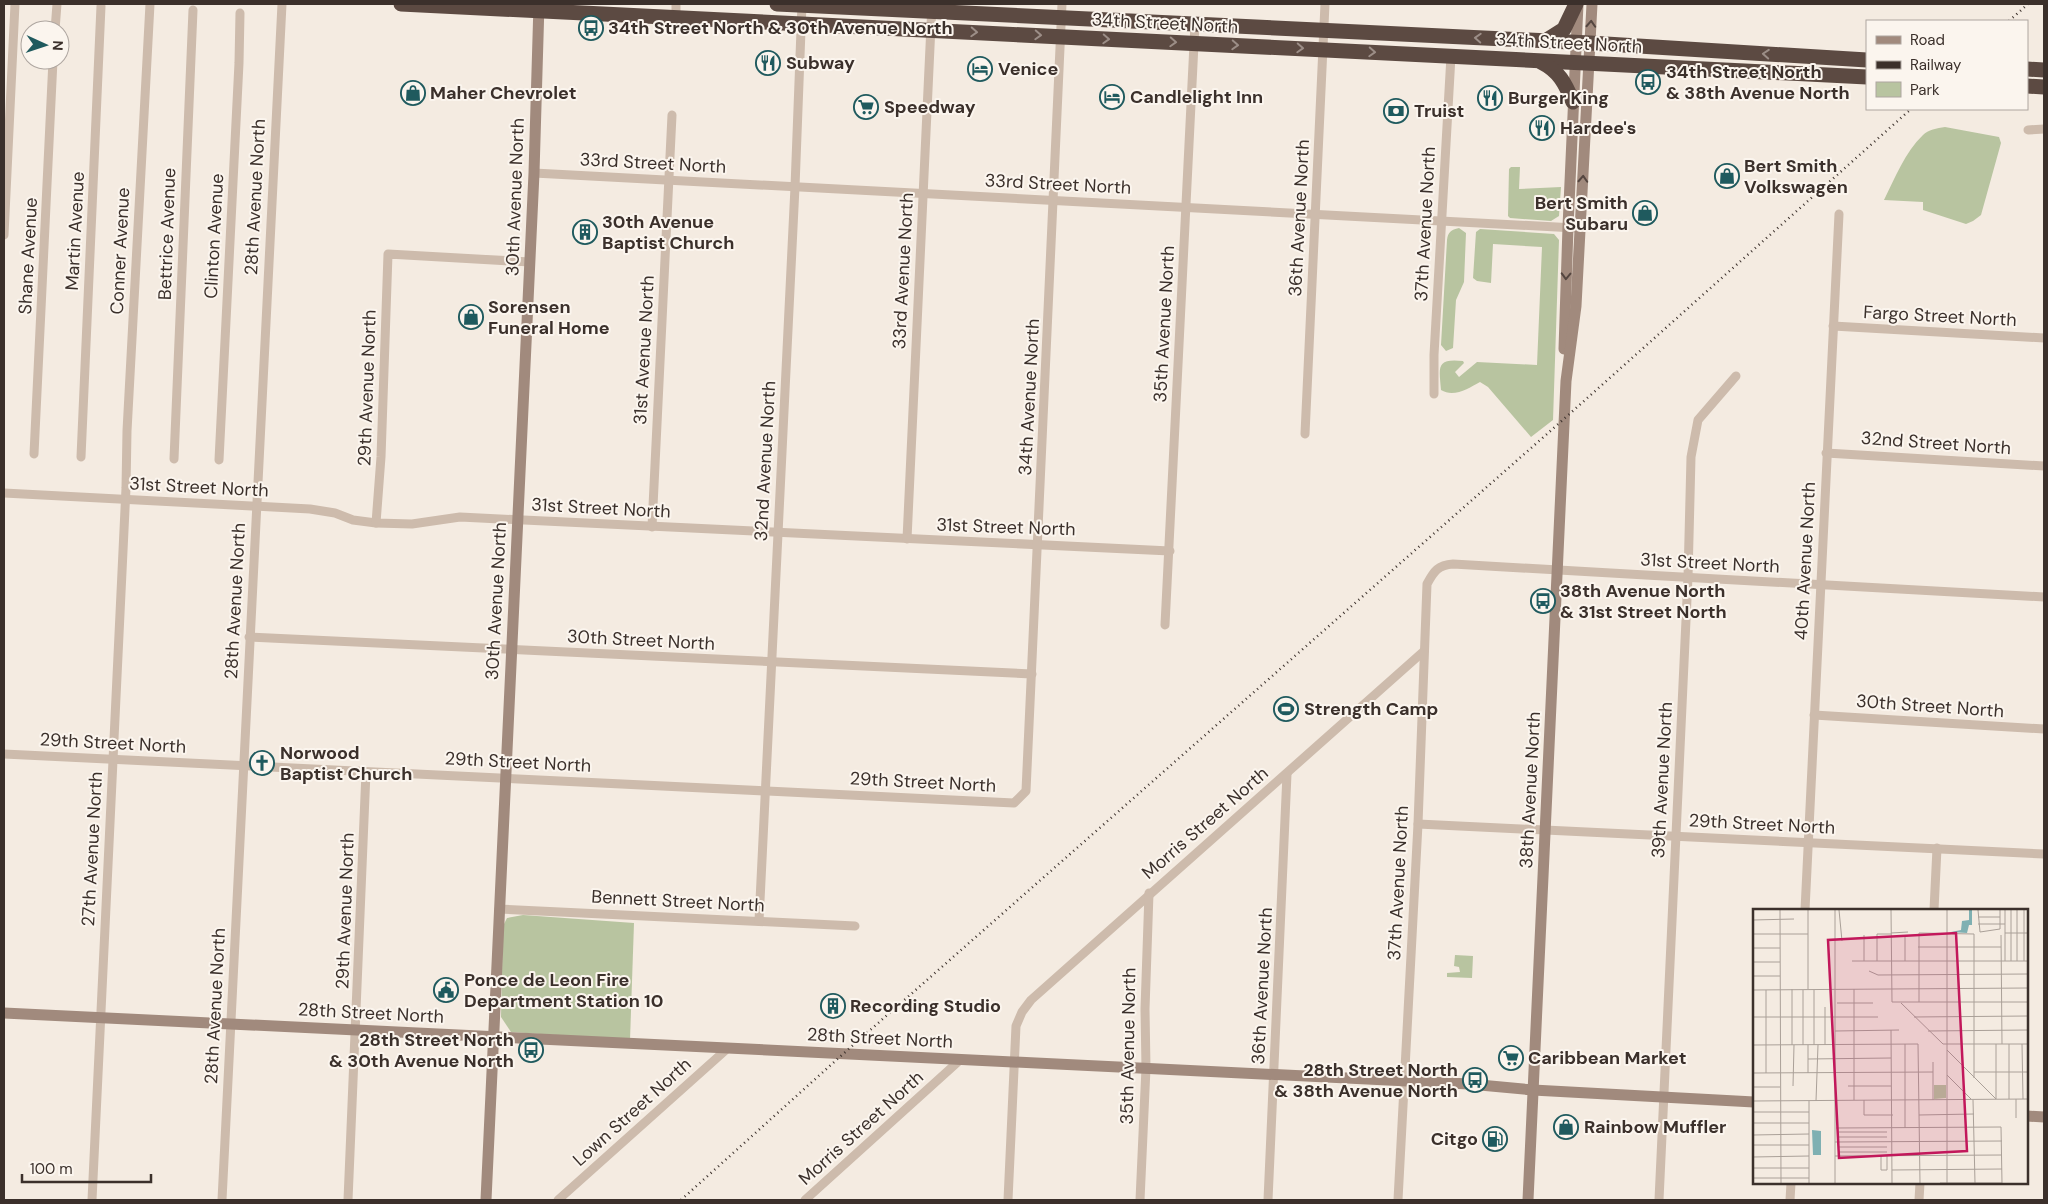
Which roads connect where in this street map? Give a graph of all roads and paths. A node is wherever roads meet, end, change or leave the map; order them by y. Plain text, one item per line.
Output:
1 (15, 4) edge
2 (57, 4) edge
3 (150, 4) edge
4 (282, 4) edge
5 (401, 4) edge
6 (777, 4) edge
7 (802, 4) edge
8 (1325, 4) edge
9 (1577, 4) edge
10 (1592, 4) edge
11 (101, 6) dead end
12 (539, 7) edge
13 (932, 7) edge
14 (193, 10) dead end
15 (676, 11) edge
16 (1062, 11) edge
17 (240, 13) dead end
18 (56, 20) edge
19 (801, 24) junction
20 (1195, 24) junction
21 (931, 30) junction
22 (1324, 31) junction
23 (1060, 36) junction
24 (1452, 37) junction
25 (1544, 41) junction
26 (1193, 43) junction
27 (1583, 43) junction
28 (1323, 50) junction
29 (1400, 54) junction
30 (1451, 56) junction
31 (1866, 60) edge
32 (1540, 61) junction
33 (1582, 63) junction
34 (2028, 69) edge
35 (53, 70) edge
36 (2044, 70) edge
37 (1866, 77) edge
38 (2028, 86) edge
39 (2044, 88) edge
40 (1573, 102) junction
41 (672, 115) dead end
42 (2028, 130) dead end
43 (2044, 130) edge
44 (534, 173) junction
45 (668, 180) junction
46 (795, 187) junction
47 (923, 194) junction
48 (1054, 200) junction
49 (1185, 207) junction
50 (1315, 214) junction
51 (1839, 214) dead end
52 (1441, 221) junction
53 (1568, 227) junction
54 (1580, 228) junction
55 (4, 235) edge
56 (530, 262) junction
57 (1833, 326) junction
58 (2044, 338) edge
59 (1736, 376) dead end
60 (1566, 381) junction
61 (1434, 394) dead end
62 (1305, 434) dead end
63 (1826, 453) junction
64 (34, 454) dead end
65 (82, 457) dead end
66 (174, 459) dead end
67 (219, 460) dead end
68 (2044, 466) edge
69 (4, 493) edge
70 (125, 499) junction
71 (255, 506) junction
72 (518, 520) junction
73 (376, 523) junction
74 (652, 527) junction
75 (778, 532) junction
76 (907, 540) junction
77 (1038, 545) junction
78 (1170, 551) junction
79 (1435, 570) joint
80 (1558, 571) junction
81 (1688, 577) junction
82 (1820, 586) junction
83 (2044, 597) edge
84 (1165, 625) dead end
85 (249, 637) junction
86 (511, 650) junction
87 (1424, 651) junction
88 (772, 662) junction
89 (1032, 674) junction
90 (1814, 715) junction
91 (2044, 729) edge
92 (4, 754) edge
93 (113, 759) junction
94 (243, 766) junction
95 (366, 772) junction
96 (1287, 774) junction
97 (505, 778) junction
98 (766, 790) junction
99 (1026, 791) joint
100 (1418, 824) junction
101 (1546, 830) junction
102 (1676, 836) junction
103 (1809, 842) junction
104 (1938, 848) junction
105 (2044, 854) edge
106 (1149, 893) junction
107 (499, 909) junction
108 (1805, 909) edge
109 (1934, 909) edge
110 (759, 920) junction
111 (855, 926) dead end
112 (4, 1013) edge
113 (101, 1018) junction
114 (230, 1024) junction
115 (356, 1030) junction
116 (493, 1037) junction
117 (728, 1048) junction
118 (960, 1060) junction
119 (1014, 1062) junction
120 (1146, 1068) junction
121 (1274, 1075) junction
122 (1403, 1081) junction
123 (1534, 1090) junction
124 (1664, 1097) junction
125 (1753, 1102) edge
126 (2028, 1116) edge
127 (2044, 1117) edge
128 (1791, 1184) edge
129 (1920, 1184) edge
130 (92, 1200) edge
131 (222, 1200) edge
132 (348, 1200) edge
133 (486, 1200) edge
134 (558, 1200) edge
135 (805, 1200) edge
136 (1008, 1200) edge
137 (1140, 1200) edge
138 (1268, 1200) edge
139 (1398, 1200) edge
140 (1528, 1200) edge
141 (1659, 1200) edge
142 (1790, 1200) edge
143 (1919, 1200) edge

1 - 55 street
2 - 18 street
3 - 70 street, Conner Avenue
4 - 71 street, 28th Avenue North
5 - 12 highway, 34th Street North
6 - 7 highway, 34th Street North
7 - 13 highway, 34th Street North
7 - 19 street, 32nd Avenue North
8 - 22 street, 36th Avenue North
9 - 25 highway
9 - 27 street, 38th Avenue North
27 -> 10 street, 38th Avenue North
11 - 65 street, Martin Avenue
12 - 15 highway, 34th Street North
12 - 44 street, 30th Avenue North
13 - 16 highway, 34th Street North
13 - 21 street, 33rd Avenue North
14 - 66 street, Bettrice Avenue
15 - 19 highway, 34th Street North
16 - 20 highway, 34th Street North
16 - 23 street, 34th Avenue North
17 - 67 street, Clinton Avenue
19 - 21 highway, 34th Street North
19 - 46 street, 32nd Avenue North
20 - 22 highway, 34th Street North
20 - 26 street, 35th Avenue North
21 -> 23 highway, 34th Street North
21 - 47 street, 33rd Avenue North
22 - 24 highway, 34th Street North
22 - 28 street, 36th Avenue North
23 -> 26 highway, 34th Street North
23 - 48 street, 34th Avenue North
25 -> 24 highway, 34th Street North
24 - 29 highway
25 - 27 highway, 34th Street North
26 -> 28 highway, 34th Street North
26 - 49 street, 35th Avenue North
31 -> 27 highway, 34th Street North
27 - 33 street, 38th Avenue North
28 -> 29 highway, 34th Street North
28 - 50 street, 36th Avenue North
29 - 30 highway, 34th Street North
30 - 32 highway, 34th Street North
30 - 52 street, 37th Avenue North
32 - 33 highway, 34th Street North
32 - 40 highway
33 - 37 highway, 34th Street North
33 - 40 street, 38th Avenue North
54 -> 33 street, 38th Avenue North
34 - 36 highway
35 - 64 street, Shane Avenue
38 - 39 highway
40 - 53 street, 38th Avenue North
41 - 45 street, 31st Avenue North
42 - 43 street
44 - 45 street, 33rd Street North
44 - 56 street, 30th Avenue North
45 - 46 street, 33rd Street North
45 - 74 street, 31st Avenue North
46 - 47 street, 33rd Street North
46 - 75 street, 32nd Avenue North
47 - 48 street, 33rd Street North
47 - 76 street, 33rd Avenue North
48 - 49 street, 33rd Street North
48 - 77 street, 34th Avenue North
49 - 50 street, 33rd Street North
49 - 78 street, 35th Avenue North
50 - 52 street, 33rd Street North
50 - 62 street, 36th Avenue North
51 - 57 street, 40th Avenue North
52 - 53 street, 33rd Street North
52 - 61 street, 37th Avenue North
53 - 54 street, 33rd Street North
53 -> 60 street, 38th Avenue North
54 - 60 street, 38th Avenue North
56 - 72 street, 30th Avenue North
56 - 73 street, 29th Avenue North
57 - 58 street, Fargo Street North
57 - 63 street, 40th Avenue North
59 - 81 street, 39th Avenue North
60 - 80 street, 38th Avenue North
63 - 68 street, 32nd Street North
63 - 82 street, 40th Avenue North
69 - 70 street, 31st Street North
70 - 71 street, 31st Street North
70 - 93 street, 27th Avenue North
71 - 73 street, 31st Street North
71 - 85 street, 28th Avenue North
72 - 73 street, 31st Street North
72 - 74 street, 31st Street North
72 - 86 street, 30th Avenue North
74 - 75 street, 31st Street North
75 - 76 street, 31st Street North
75 - 88 street, 32nd Avenue North
76 - 77 street, 31st Street North
77 - 78 street, 31st Street North
77 - 89 street, 34th Avenue North
78 - 84 street, 35th Avenue North
79 - 80 street, 31st Street North
79 - 87 street, 37th Avenue North
80 - 81 street, 31st Street North
80 - 101 street, 38th Avenue North
81 - 82 street, 31st Street North
81 - 102 street, 39th Avenue North
82 - 83 street, 31st Street North
82 - 90 street, 40th Avenue North
85 - 86 street, 30th Street North
85 - 94 street, 28th Avenue North
86 - 88 street, 30th Street North
86 - 97 street, 30th Avenue North
87 - 96 street, Morris Street North
87 - 100 street, 37th Avenue North
88 - 89 street, 30th Street North
88 - 98 street, 32nd Avenue North
89 - 99 street, 34th Avenue North
90 - 91 street, 30th Street North
90 - 103 street, 40th Avenue North
92 - 93 street, 29th Street North
93 - 94 street, 29th Street North
93 - 113 street, 27th Avenue North
94 - 95 street, 29th Street North
94 - 114 street, 28th Avenue North
95 - 97 street, 29th Street North
95 - 115 street, 29th Avenue North
96 - 106 street, Morris Street North
96 - 121 street, 36th Avenue North
97 - 98 street, 29th Street North
97 - 107 street, 30th Avenue North
98 - 99 street, 29th Street North
98 - 110 street, 32nd Avenue North
100 - 101 street, 29th Street North
100 - 122 street, 37th Avenue North
101 - 102 street, 29th Street North
101 - 123 street, 38th Avenue North
102 - 103 street, 29th Street North
102 - 124 street, 39th Avenue North
103 - 104 street, 29th Street North
103 - 108 street, 40th Avenue North
104 - 105 street, 29th Street North
104 - 109 street
106 - 119 street, Morris Street North
106 - 120 street, 35th Avenue North
107 - 110 street, Bennett Street North
107 - 116 street, 30th Avenue North
110 - 111 street, Bennett Street North
112 - 113 street, 28th Street North
113 - 114 street, 28th Street North
113 - 130 street, 27th Avenue North
114 - 115 street, 28th Street North
114 - 131 street, 28th Avenue North
115 - 116 street, 28th Street North
115 - 132 street, 29th Avenue North
116 - 117 street, 28th Street North
116 - 133 street, 30th Avenue North
117 - 118 street, 28th Street North
117 - 134 street, Lown Street North
118 - 119 street, 28th Street North
118 - 135 street, Morris Street North
119 - 120 street, 28th Street North
119 - 136 street
120 - 121 street, 28th Street North
120 - 137 street, 35th Avenue North
121 - 122 street, 28th Street North
121 - 138 street, 36th Avenue North
122 - 123 street, 28th Street North
122 - 139 street, 37th Avenue North
123 - 124 street, 28th Street North
123 - 140 street, 38th Avenue North
124 - 125 street, 28th Street North
124 - 141 street, 39th Avenue North
126 - 127 street
128 - 142 street
129 - 143 street

